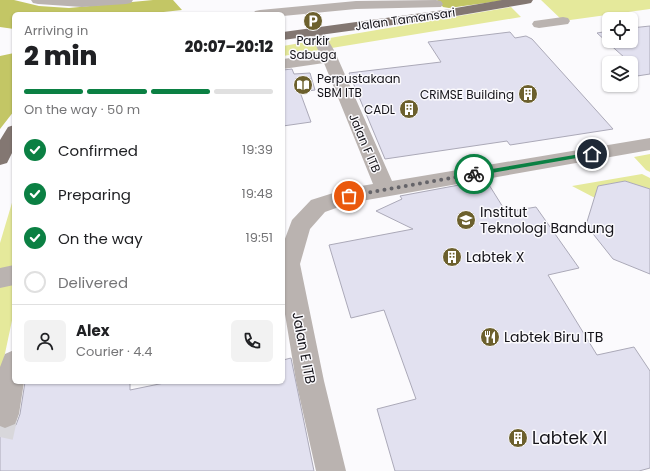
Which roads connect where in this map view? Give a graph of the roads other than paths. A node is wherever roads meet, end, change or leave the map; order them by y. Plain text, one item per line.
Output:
1 (38, 0) edge
2 (126, 0) edge
3 (526, 0) edge
4 (436, 6) edge
5 (281, 12) edge
6 (563, 21) dead end
7 (539, 24) dead end
8 (316, 31) junction
9 (285, 36) edge
10 (329, 57) junction
11 (285, 64) edge
12 (12, 135) edge
13 (650, 144) edge
14 (0, 158) edge
15 (385, 189) junction
16 (12, 275) edge
17 (0, 278) edge
18 (12, 374) edge
19 (5, 414) tunnel mouth
20 (331, 471) edge

1 - 2 street
3 - 4 main road, Jalan Tamansari
4 - 5 street
4 - 8 main road, Jalan Tamansari
6 - 7 street
8 - 9 main road, Jalan Tamansari
8 - 10 street, Jalan F ITB
10 - 11 street
10 - 15 street, Jalan F ITB
12 - 14 main road
13 - 15 street, Jalan E ITB
15 - 20 street, Jalan E ITB
16 - 17 street
18 - 19 street

